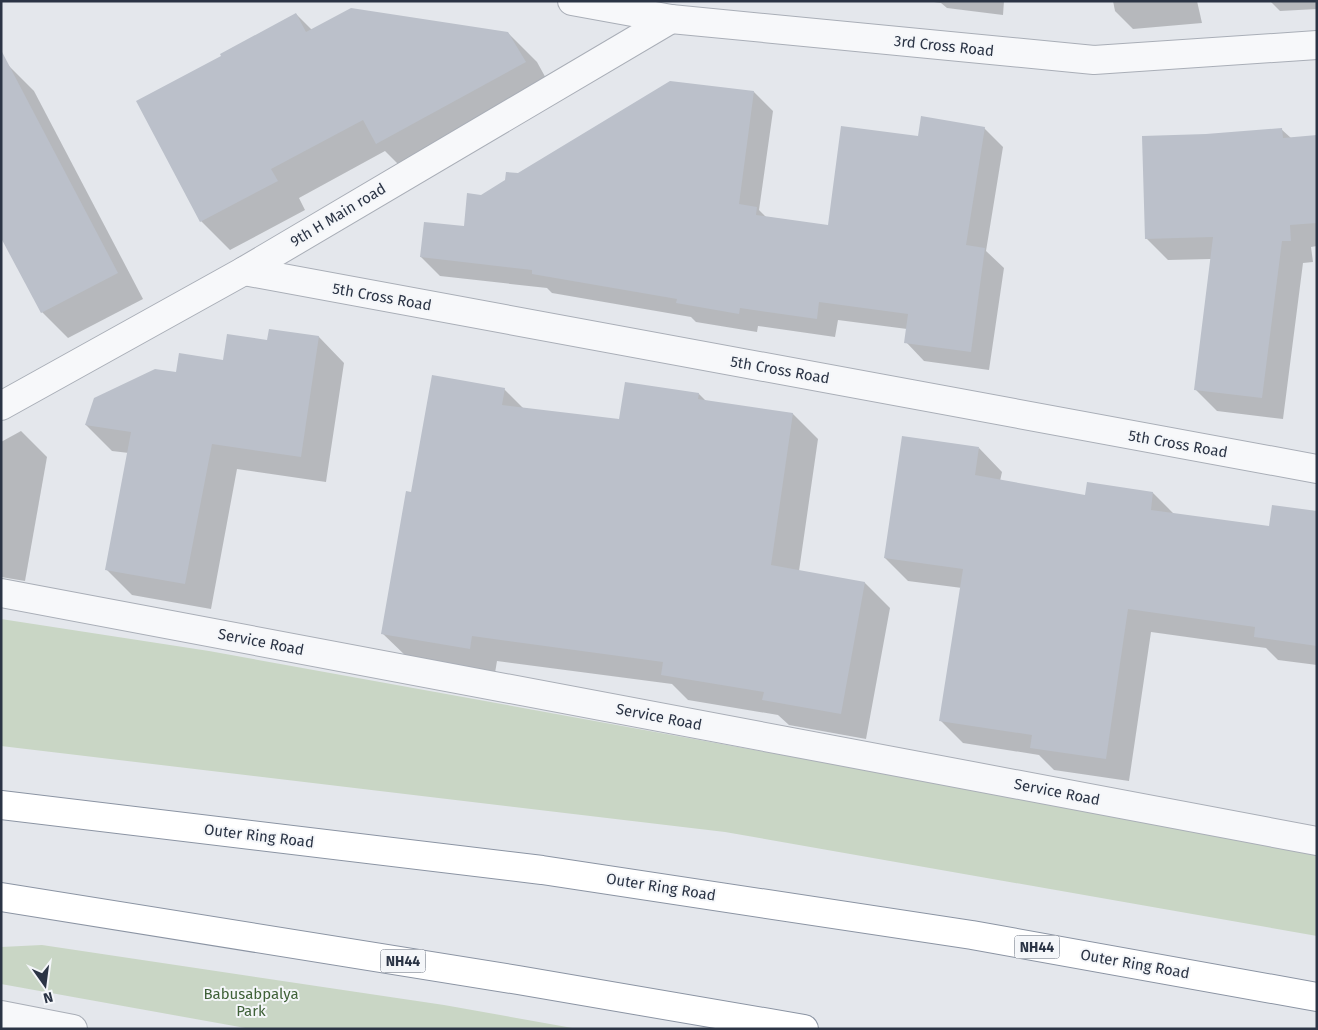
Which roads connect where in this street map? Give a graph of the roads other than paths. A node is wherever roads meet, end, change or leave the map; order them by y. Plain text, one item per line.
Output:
1 (572, 1) edge
2 (671, 19) junction
3 (1317, 45) edge
4 (244, 271) junction
5 (1, 406) edge
6 (1317, 469) edge
7 (1, 593) edge
8 (1, 805) edge
9 (1317, 841) edge
10 (1, 897) edge
11 (1317, 997) edge
12 (1, 1015) edge
13 (74, 1029) edge
14 (804, 1029) edge

1 - 2 street, 3rd Cross Road
2 - 3 street, 3rd Cross Road
2 - 4 street, 9th H Main road
4 - 5 street, 9th H Main road
4 - 6 street, 5th Cross Road
7 - 9 street, Service Road
8 - 11 highway, Outer Ring Road / NH44
10 - 14 highway, NH44
12 - 13 street

